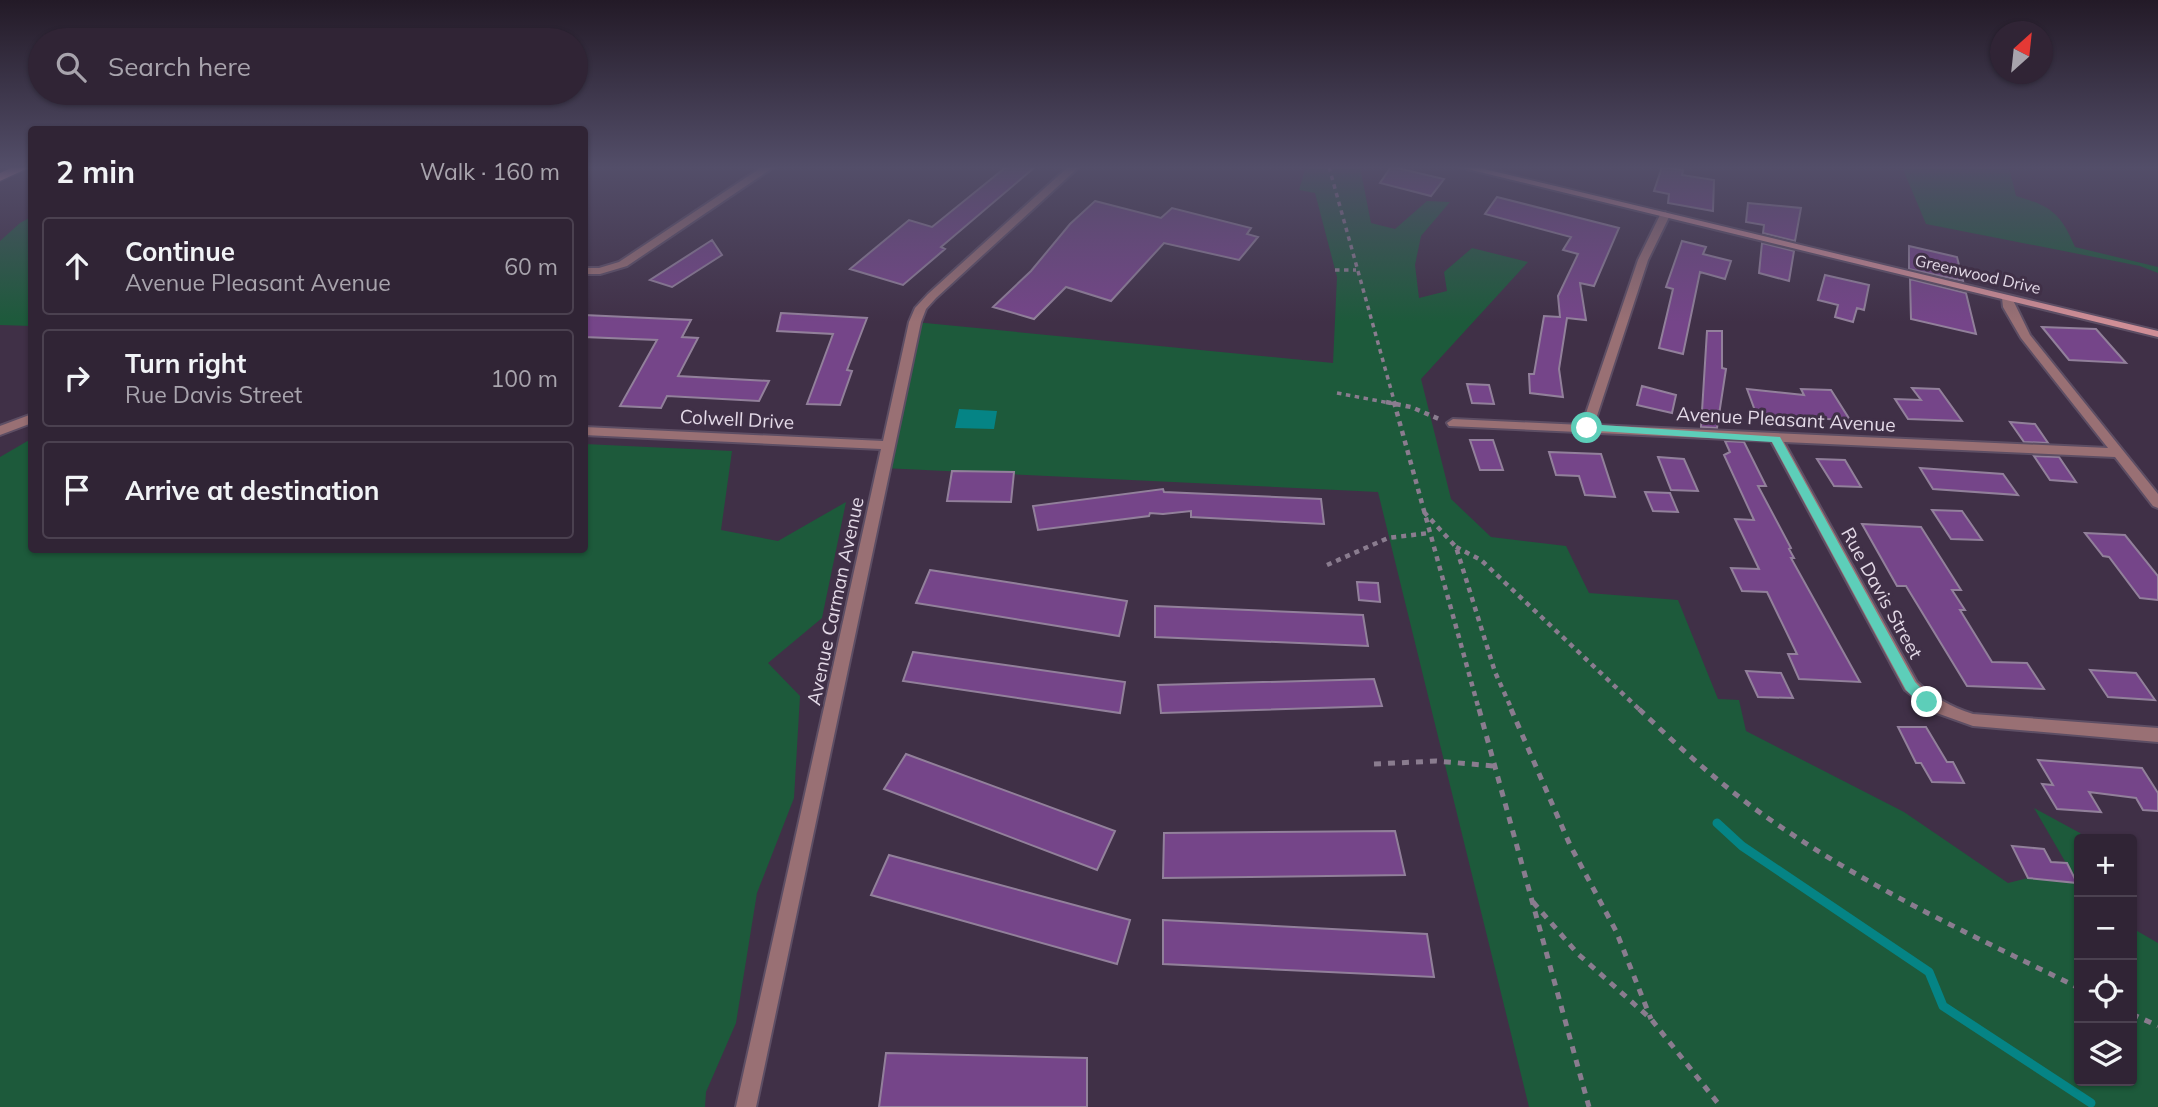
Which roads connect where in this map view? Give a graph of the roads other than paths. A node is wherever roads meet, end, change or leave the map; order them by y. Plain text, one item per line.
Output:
1 (691, 219) edge
2 (1018, 219) edge
3 (1663, 219) edge
4 (1680, 219) edge
5 (588, 271) edge
6 (2007, 298) junction
7 (2158, 334) edge
8 (28, 420) edge
9 (1453, 423) road end
10 (1587, 428) junction
11 (588, 430) edge
12 (0, 431) edge
13 (1776, 439) junction
14 (887, 445) junction
15 (2116, 453) junction
16 (2158, 503) edge
17 (2158, 735) edge
18 (746, 1107) edge

1 - 5 street
2 - 14 street, Avenue Carman Avenue
3 - 10 street
4 - 6 main road, Greenwood Drive
6 - 7 main road, Greenwood Drive
6 - 15 street
8 - 12 street
9 - 10 street, Avenue Pleasant Avenue
10 - 13 street, Avenue Pleasant Avenue
11 - 14 street, Colwell Drive
13 - 15 street, Avenue Pleasant Avenue
13 - 17 street, Rue Davis Street
14 - 18 street, Avenue Carman Avenue
15 - 16 street

